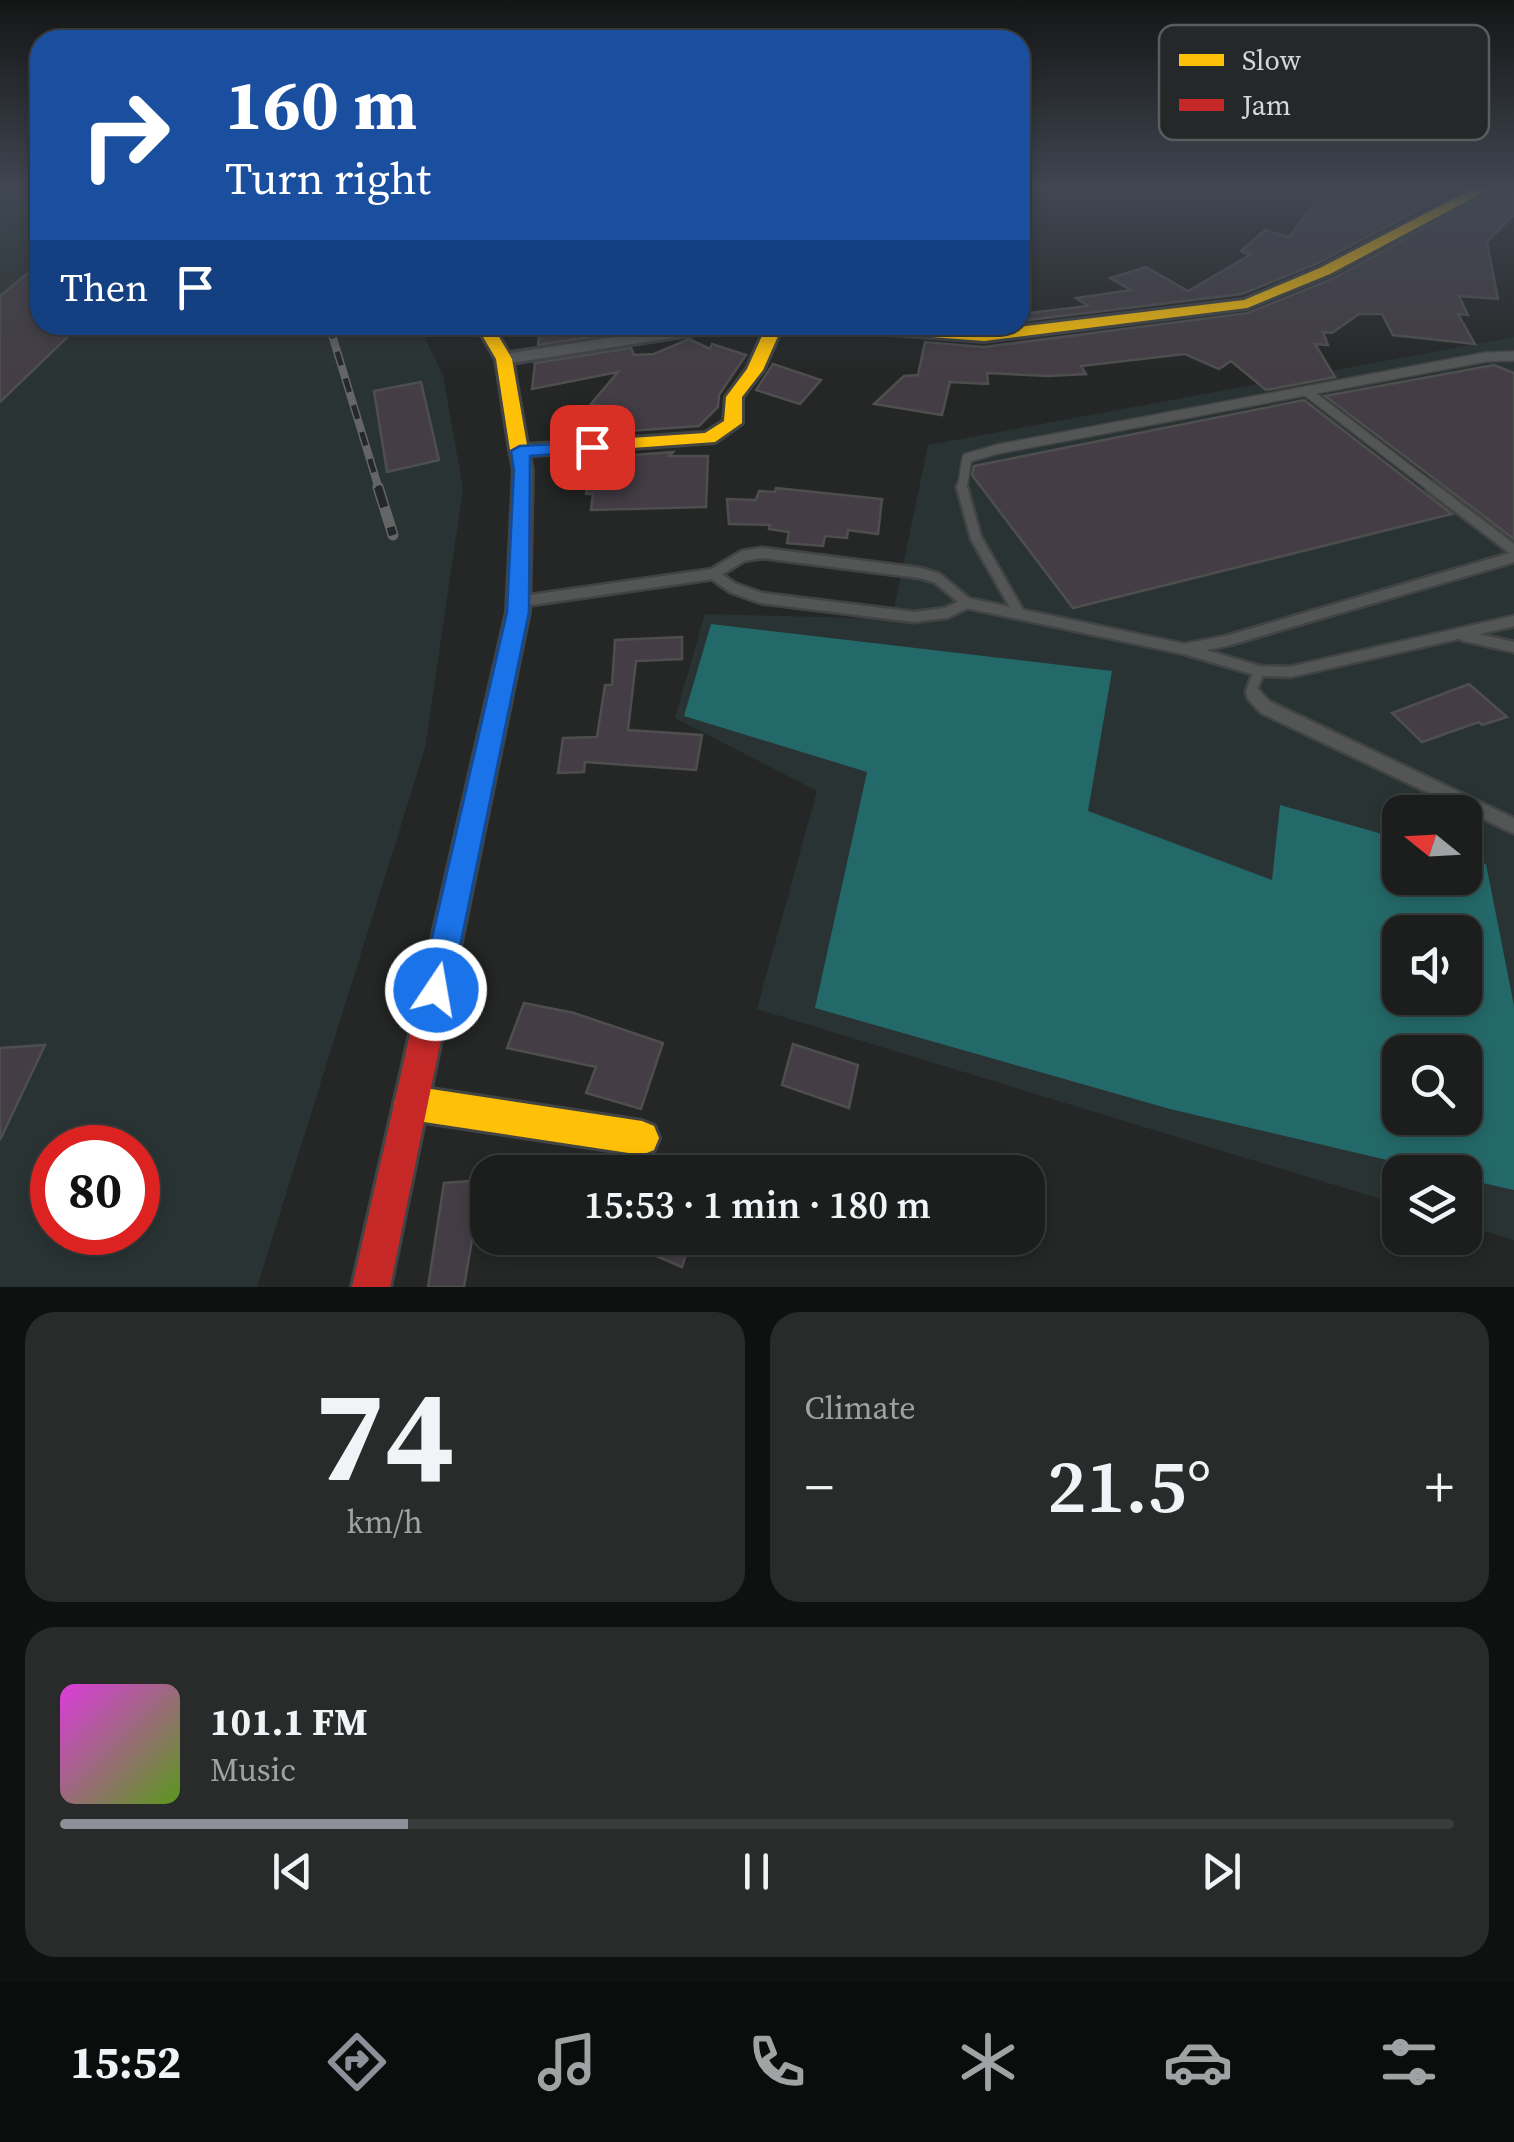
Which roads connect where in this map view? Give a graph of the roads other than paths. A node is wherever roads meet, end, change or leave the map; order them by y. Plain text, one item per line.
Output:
1 (1363, 250) edge
2 (1030, 330) edge
3 (490, 335) edge
4 (662, 335) edge
5 (771, 335) edge
6 (1514, 356) edge
7 (504, 358) junction
8 (1306, 391) junction
9 (520, 451) junction
10 (1514, 553) edge
11 (713, 574) junction
12 (518, 602) junction
13 (967, 602) junction
14 (1018, 614) junction
15 (1514, 621) edge
16 (1458, 634) junction
17 (1514, 647) edge
18 (1184, 649) junction
19 (1259, 672) junction
20 (1514, 826) edge
21 (411, 1103) junction
22 (642, 1138) dead end
23 (371, 1287) edge

1 - 2 main road
3 - 7 main road
4 - 7 street
5 - 9 main road
6 - 8 lane
7 - 9 main road
8 - 10 lane
8 - 14 lane
9 - 12 main road
10 - 18 lane
11 - 12 lane
11 - 13 lane
11 - 13 lane
12 - 21 main road
13 - 14 lane
14 - 18 lane
15 - 16 lane
16 - 17 lane
16 - 19 lane
18 - 19 lane
19 - 20 lane
21 - 22 main road
21 - 23 main road

